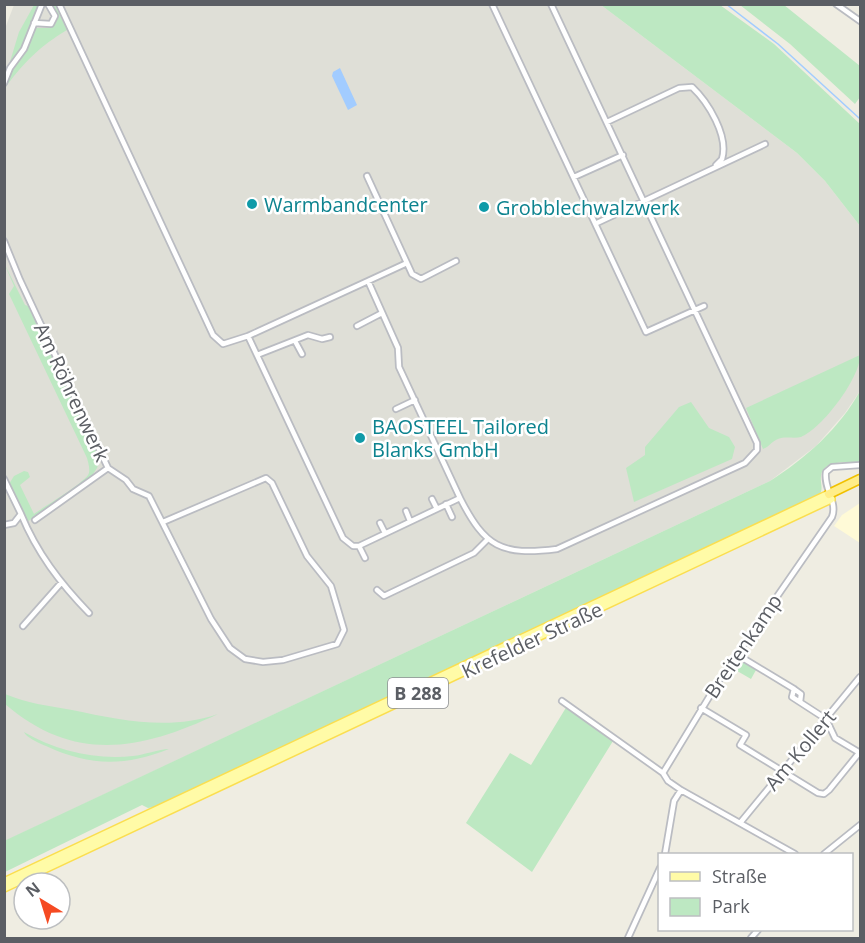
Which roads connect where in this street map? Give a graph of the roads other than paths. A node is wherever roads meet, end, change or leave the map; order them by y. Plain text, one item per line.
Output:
1 (42, 4) edge
2 (48, 4) edge
3 (59, 4) edge
4 (492, 4) edge
5 (551, 4) edge
6 (836, 4) edge
7 (860, 19) edge
8 (34, 23) junction
9 (4, 83) edge
10 (607, 123) junction
11 (765, 144) dead end
12 (623, 154) junction
13 (714, 167) junction
14 (367, 176) dead end
15 (574, 177) junction
16 (645, 200) junction
17 (597, 223) junction
18 (4, 241) edge
19 (456, 261) dead end
20 (407, 263) junction
21 (368, 281) junction
22 (704, 306) dead end
23 (695, 310) junction
24 (382, 313) junction
25 (357, 326) dead end
26 (248, 336) junction
27 (330, 337) dead end
28 (295, 341) junction
29 (302, 354) dead end
30 (257, 356) junction
31 (414, 400) junction
32 (396, 409) dead end
33 (861, 465) edge
34 (108, 468) junction
35 (4, 479) edge
36 (861, 479) edge
37 (861, 485) edge
38 (830, 497) junction
39 (460, 498) junction
40 (432, 499) dead end
41 (446, 504) junction
42 (437, 509) junction
43 (406, 511) dead end
44 (21, 514) junction
45 (452, 517) dead end
46 (35, 520) dead end
47 (410, 521) junction
48 (163, 522) junction
49 (380, 523) dead end
50 (4, 525) edge
51 (385, 533) junction
52 (488, 540) junction
53 (359, 546) junction
54 (467, 547) dead end
55 (474, 553) junction
56 (365, 558) dead end
57 (61, 583) junction
58 (377, 590) dead end
59 (89, 613) dead end
60 (24, 627) dead end
61 (736, 654) junction
62 (861, 676) edge
63 (562, 701) dead end
64 (701, 708) junction
65 (826, 719) junction
66 (860, 753) edge
67 (783, 771) junction
68 (663, 773) junction
69 (681, 790) junction
70 (740, 822) junction
71 (861, 825) edge
72 (665, 853) edge
73 (792, 853) edge
74 (826, 853) edge
75 (658, 872) edge
76 (4, 882) edge
77 (4, 888) edge
78 (628, 939) edge

1 - 8 street
2 - 8 street
3 - 26 street
4 - 15 street
5 - 10 street
6 - 7 street
8 - 9 street
10 - 12 street
10 - 13 street
11 - 13 street
12 - 15 street
12 - 16 street
13 - 16 street
14 - 20 street
15 - 17 street
16 - 17 street
16 - 23 street
17 - 23 street
18 - 34 street, Am Röhrenwerk
19 - 20 street
20 - 21 street
21 - 24 street
21 - 26 street
22 - 23 street
23 - 52 street
24 - 25 street
24 - 31 street
26 - 30 street
27 - 28 street
28 - 29 street
28 - 30 street
30 - 53 street
31 - 32 street
31 - 39 street
33 - 38 street, Breitenkamp
34 - 46 street
34 - 48 street, Am Röhrenwerk
35 - 44 street
36 - 38 highway, Krefelder Straße / B 288
37 - 38 highway, Krefelder Straße / B 288
38 - 61 street, Breitenkamp
38 - 76 main road, Krefelder Straße / B 288
38 - 77 main road, Krefelder Straße / B 288
39 - 41 street
39 - 52 street
40 - 42 street
41 - 42 street
41 - 45 street
42 - 47 street
43 - 47 street
44 - 50 street
44 - 57 street
47 - 51 street
48 - 48 street, Am Röhrenwerk
49 - 51 street
51 - 53 street
52 - 55 street
53 - 56 street
54 - 55 street
55 - 58 street
57 - 59 street
57 - 60 street
61 - 64 street, Breitenkamp
61 - 65 street
62 - 65 street, Am Kollert
63 - 68 street
64 - 67 street
64 - 68 street, Breitenkamp
65 - 66 street
65 - 67 street, Am Kollert
66 - 67 street
67 - 70 street, Am Kollert
68 - 69 street
69 - 70 street
69 - 72 street
70 - 73 street
71 - 74 street
75 - 78 street

